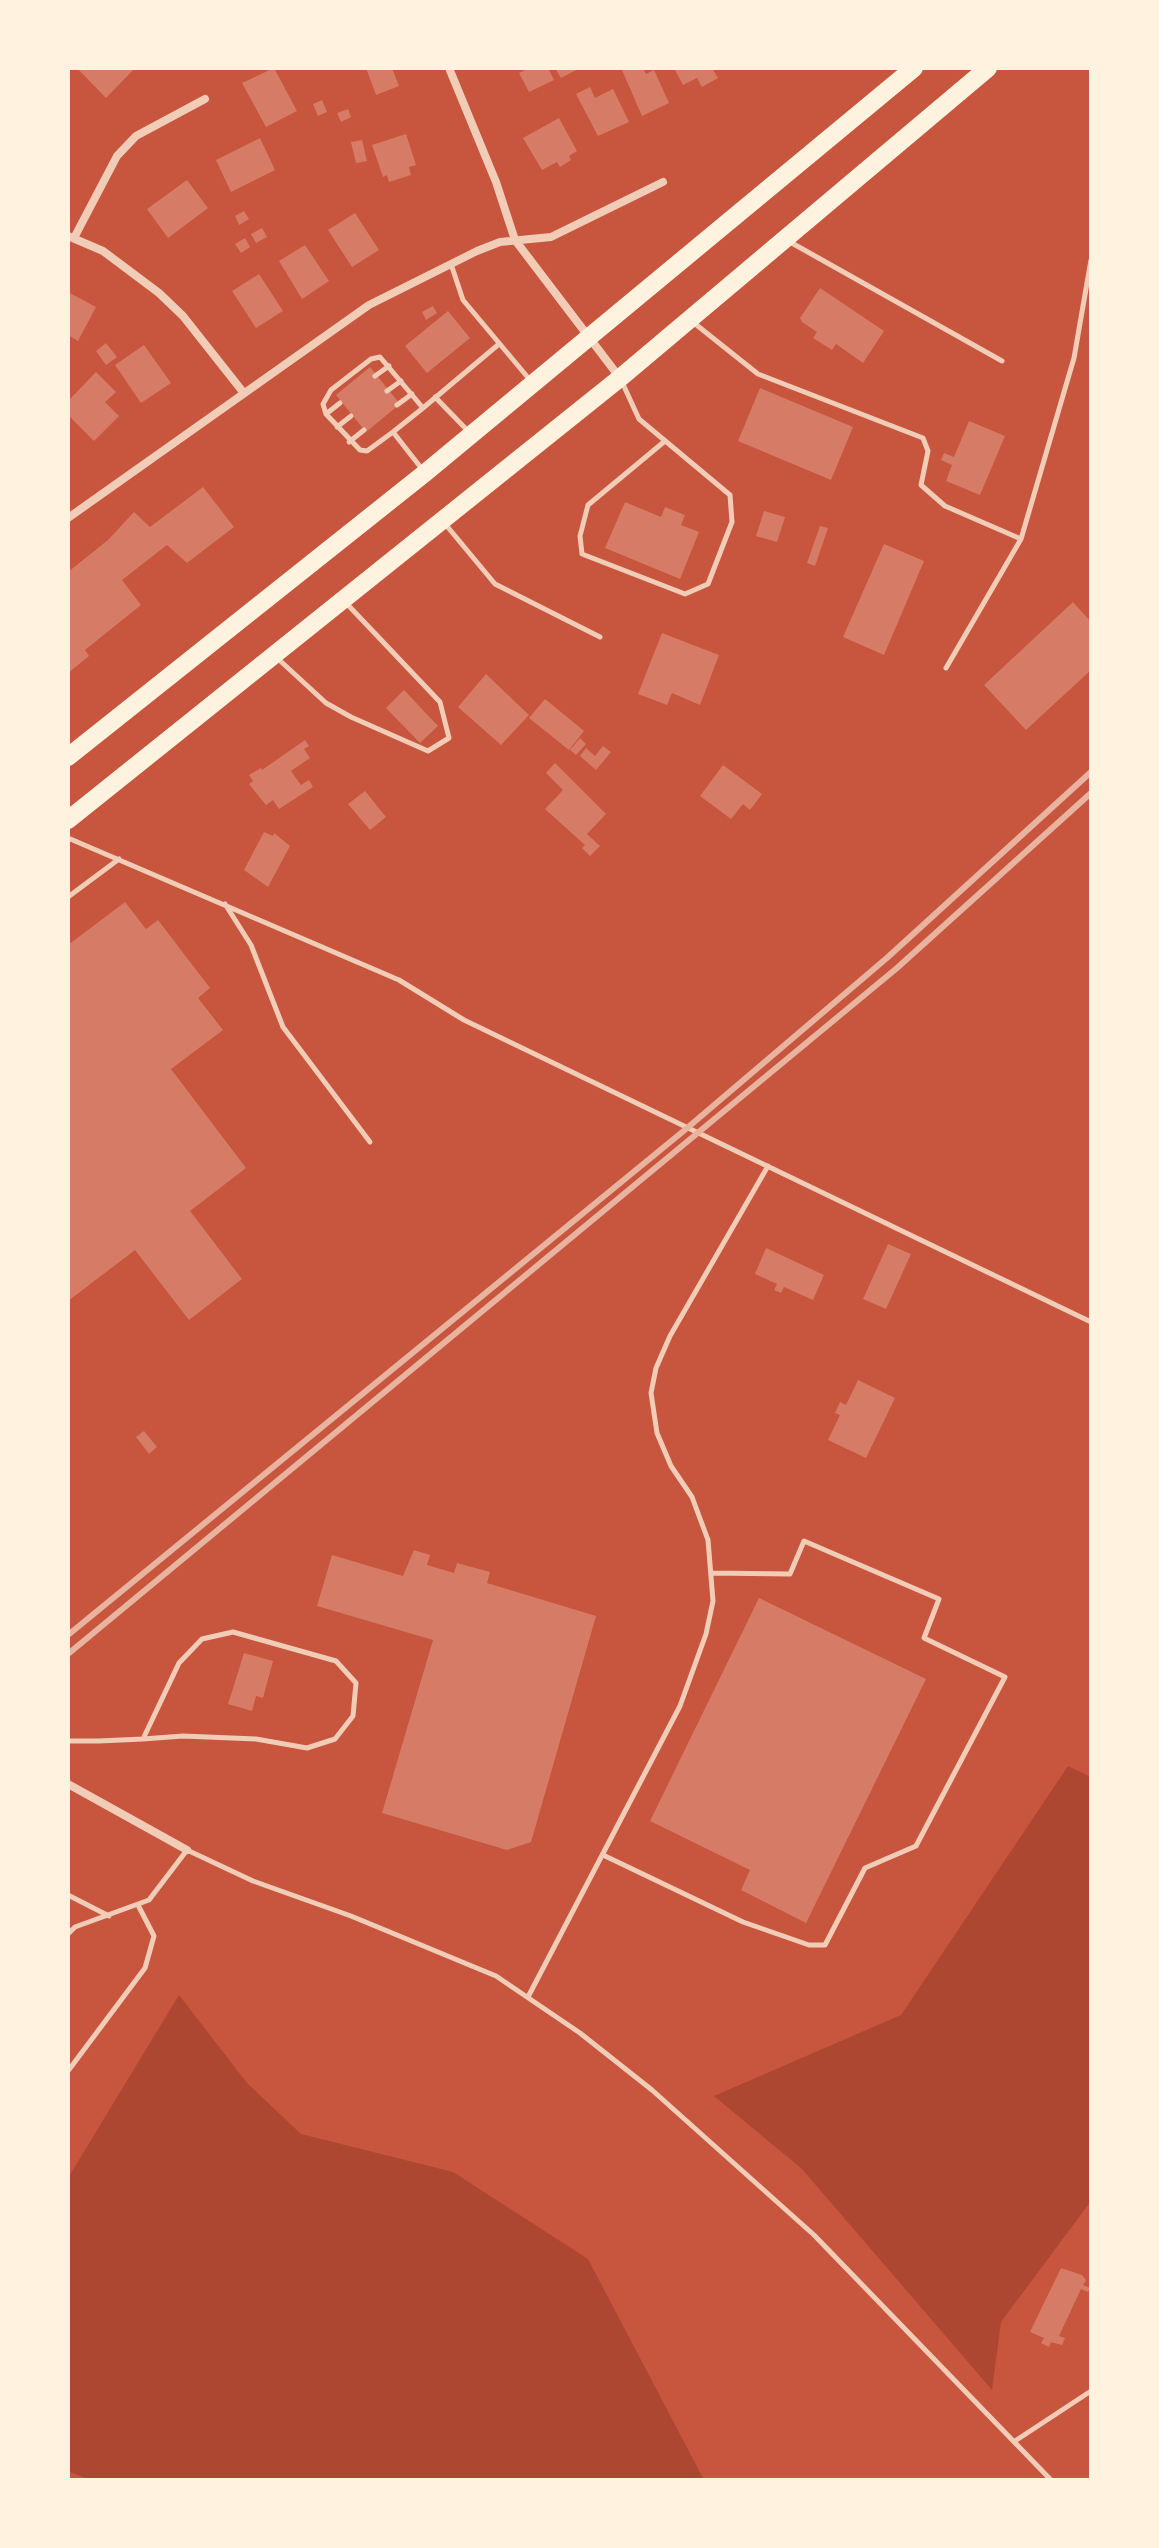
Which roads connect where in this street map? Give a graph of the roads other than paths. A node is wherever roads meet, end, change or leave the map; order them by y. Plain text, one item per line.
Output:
1 (449, 68) edge
2 (914, 68) edge
3 (988, 68) edge
4 (205, 99) dead end
5 (663, 182) dead end
6 (71, 237) edge
7 (515, 240) junction
8 (786, 240) junction
9 (1091, 260) edge
10 (451, 263) junction
11 (690, 320) junction
12 (591, 335) junction
13 (499, 344) junction
14 (1002, 361) dead end
15 (389, 366) junction
16 (375, 376) dead end
17 (620, 378) junction
18 (401, 381) junction
19 (534, 384) junction
20 (387, 391) dead end
21 (243, 392) junction
22 (412, 394) junction
23 (435, 397) junction
24 (340, 403) dead end
25 (397, 405) dead end
26 (423, 408) junction
27 (326, 414) junction
28 (351, 416) dead end
29 (337, 427) junction
30 (364, 430) dead end
31 (393, 432) junction
32 (472, 435) junction
33 (665, 441) junction
34 (349, 442) junction
35 (425, 473) junction
36 (68, 518) edge
37 (443, 521) junction
38 (1021, 539) junction
39 (345, 601) junction
40 (600, 637) dead end
41 (275, 656) junction
42 (946, 668) dead end
43 (68, 757) edge
44 (68, 820) edge
45 (68, 838) edge
46 (120, 858) junction
47 (68, 897) edge
48 (224, 903) junction
49 (370, 1142) dead end
50 (768, 1166) junction
51 (1091, 1322) edge
52 (712, 1573) junction
53 (143, 1739) junction
54 (68, 1741) edge
55 (68, 1784) edge
56 (187, 1850) junction
57 (603, 1855) junction
58 (68, 1895) edge
59 (138, 1905) junction
60 (110, 1916) junction
61 (68, 1934) edge
62 (528, 1997) junction
63 (68, 2071) edge
64 (1091, 2391) edge
65 (1015, 2441) junction
66 (1051, 2480) edge

1 - 7 street
2 - 12 highway
3 - 8 highway
4 - 6 street
5 - 7 street
6 - 21 street
7 - 10 street
7 - 12 street
8 - 11 highway
8 - 14 lane
9 - 38 lane
10 - 13 lane
10 - 21 street
11 - 17 highway
11 - 38 lane
12 - 17 street
12 - 19 highway
13 - 19 lane
13 - 23 lane
15 - 16 lane
15 - 18 lane
15 - 27 lane
17 - 33 lane
17 - 37 highway
18 - 20 lane
18 - 22 lane
19 - 32 highway
21 - 36 street
22 - 25 lane
22 - 26 lane
23 - 26 lane
23 - 32 lane
24 - 27 lane
26 - 31 lane
27 - 29 lane
28 - 29 lane
29 - 34 lane
30 - 34 lane
31 - 34 lane
31 - 35 lane
32 - 35 highway
33 - 33 lane
35 - 43 highway
37 - 39 highway
37 - 40 lane
38 - 42 lane
39 - 41 highway
39 - 41 lane
41 - 44 highway
45 - 46 lane
46 - 47 lane
46 - 48 lane
48 - 49 lane
48 - 50 lane
50 - 51 lane
50 - 52 lane
52 - 57 lane
52 - 57 lane
53 - 53 lane
53 - 54 lane
55 - 56 street
56 - 59 lane
56 - 62 lane
57 - 62 lane
58 - 60 lane
59 - 60 lane
59 - 63 lane
60 - 61 lane
62 - 65 lane
64 - 65 lane
65 - 66 lane

